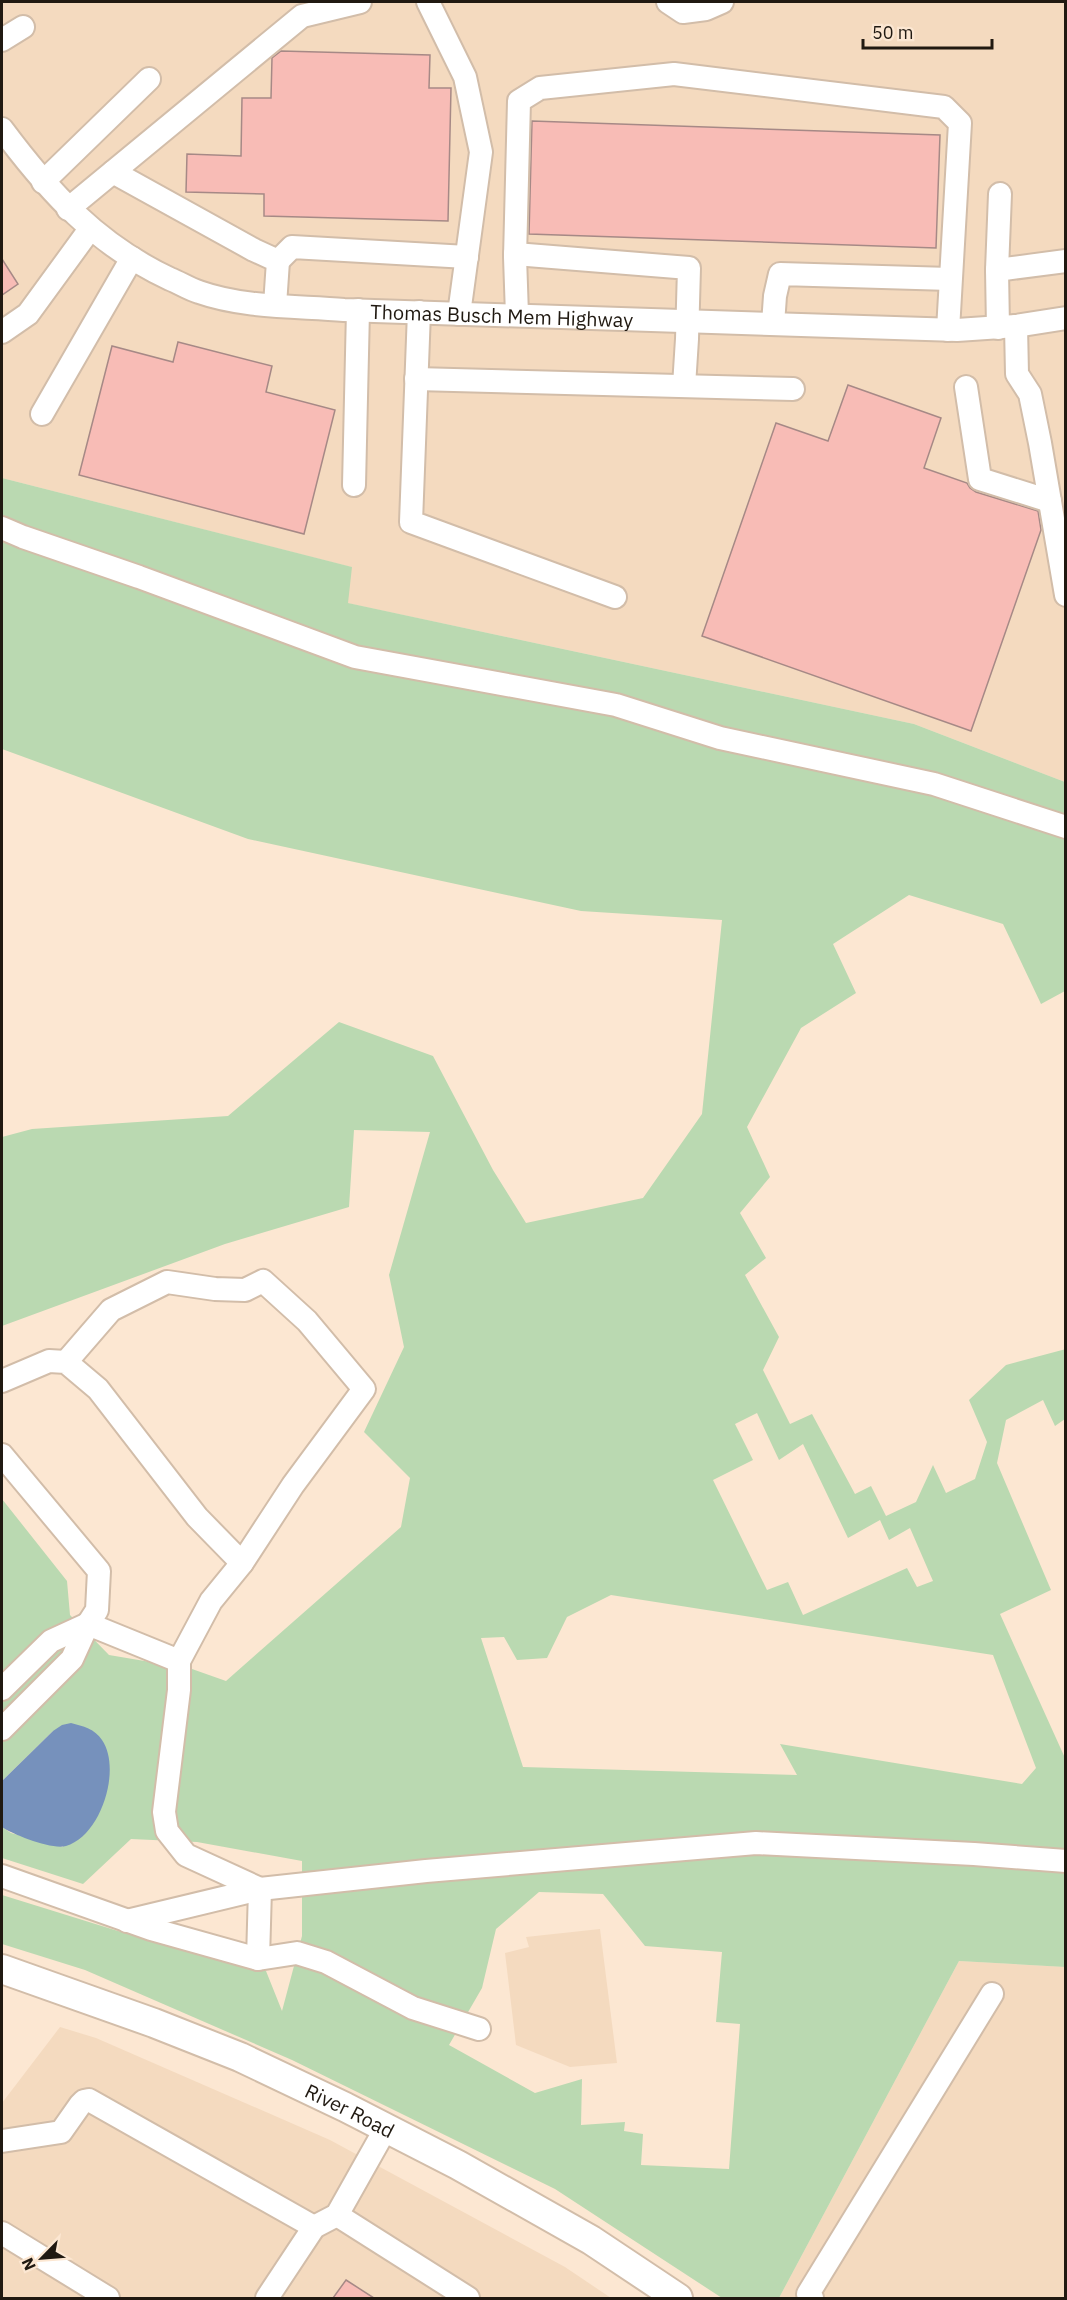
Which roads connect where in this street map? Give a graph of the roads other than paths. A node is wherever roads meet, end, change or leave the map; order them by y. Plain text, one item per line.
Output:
1 (360, 2) edge
2 (428, 2) edge
3 (668, 2) edge
4 (722, 2) edge
5 (23, 27) dead end
6 (2, 40) edge
7 (149, 79) dead end
8 (2, 129) edge
9 (112, 172) junction
10 (43, 182) junction
11 (1000, 194) dead end
12 (68, 209) junction
13 (90, 229) junction
14 (515, 254) junction
15 (466, 257) junction
16 (132, 258) junction
17 (278, 261) junction
18 (1065, 261) edge
19 (997, 270) junction
20 (950, 279) junction
21 (275, 305) junction
22 (358, 310) junction
23 (419, 312) junction
24 (459, 314) junction
25 (517, 315) junction
26 (1065, 318) edge
27 (686, 321) junction
28 (773, 324) junction
29 (1007, 327) junction
30 (948, 330) junction
31 (2, 332) edge
32 (416, 379) junction
33 (684, 386) junction
34 (966, 387) dead end
35 (793, 389) dead end
36 (42, 414) dead end
37 (354, 485) dead end
38 (1050, 501) junction
39 (2, 528) edge
40 (1065, 595) edge
41 (615, 597) dead end
42 (1065, 827) edge
43 (66, 1362) junction
44 (2, 1381) edge
45 (2, 1455) edge
46 (242, 1563) junction
47 (88, 1624) junction
48 (179, 1660) junction
49 (2, 1689) edge
50 (2, 1730) edge
51 (1065, 1861) edge
52 (2, 1876) edge
53 (260, 1889) junction
54 (127, 1921) junction
55 (258, 1959) junction
56 (2, 1969) edge
57 (992, 1994) dead end
58 (479, 2029) dead end
59 (386, 2128) junction
60 (2, 2141) edge
61 (337, 2214) junction
62 (314, 2227) junction
63 (2, 2233) edge
64 (808, 2297) edge
65 (108, 2298) edge
66 (267, 2298) edge
67 (468, 2298) edge
68 (678, 2298) edge

1 - 9 street
2 - 15 street
3 - 4 street
5 - 6 street
7 - 10 street
8 - 10 street, Thomas Busch Mem Highway
9 - 12 street
9 - 17 street
10 - 12 street, Thomas Busch Mem Highway
11 - 19 street
12 - 13 street, Thomas Busch Mem Highway
13 - 16 street, Thomas Busch Mem Highway
13 - 31 street
14 - 20 street
14 - 25 street
14 - 27 street
15 - 17 street
15 - 24 street
16 - 21 street, Thomas Busch Mem Highway
16 - 36 street
17 - 21 street
18 - 19 street
19 - 29 street
20 - 28 street
20 - 30 street
21 - 22 street, Thomas Busch Mem Highway
22 - 23 street, Thomas Busch Mem Highway
22 - 37 street
23 - 24 street, Thomas Busch Mem Highway
23 - 32 street
24 - 25 street, Thomas Busch Mem Highway
25 - 27 street, Thomas Busch Mem Highway
26 - 29 street, Thomas Busch Mem Highway
27 - 28 street, Thomas Busch Mem Highway
27 - 33 street
28 - 30 street, Thomas Busch Mem Highway
29 - 30 street, Thomas Busch Mem Highway
29 - 38 street
32 - 33 street
32 - 41 street
33 - 35 street
34 - 38 street
38 - 40 street
39 - 42 street
43 - 44 street
43 - 46 street
43 - 46 street
45 - 47 street
46 - 48 street
47 - 48 street
47 - 49 street
47 - 50 street
48 - 53 street
51 - 53 street
52 - 54 street
53 - 54 street
53 - 55 street
54 - 55 street
55 - 58 street
56 - 59 main road, River Road
57 - 64 street
59 - 61 street
59 - 68 main road, River Road
60 - 62 street
61 - 62 street
61 - 67 street
62 - 66 street
63 - 65 street

